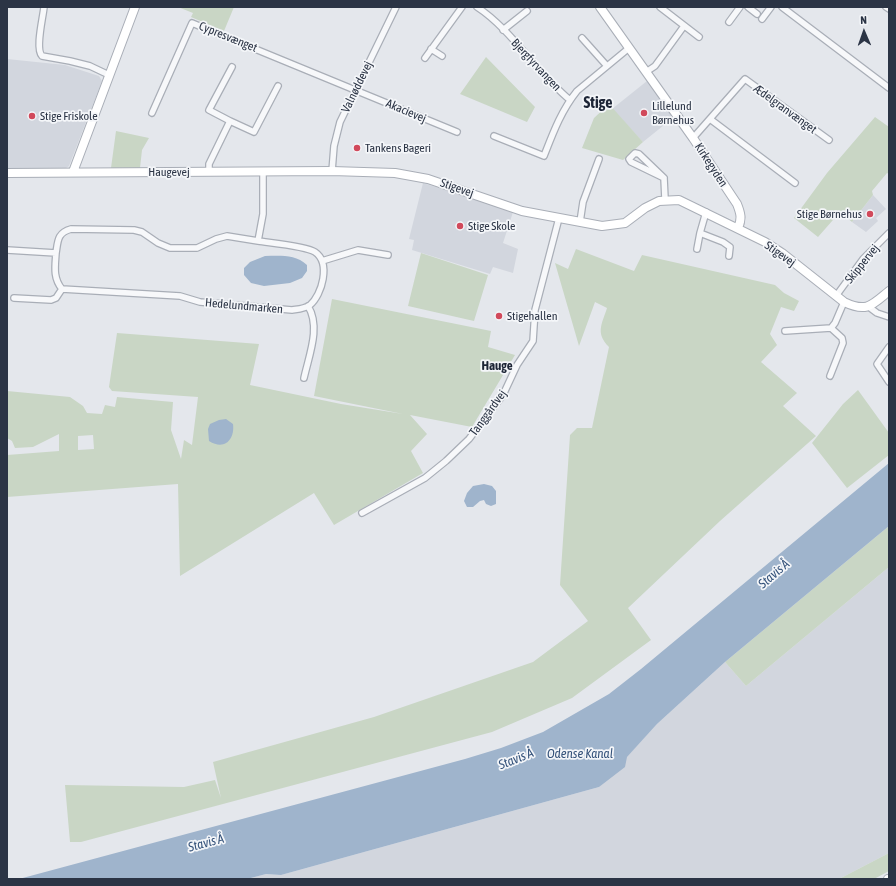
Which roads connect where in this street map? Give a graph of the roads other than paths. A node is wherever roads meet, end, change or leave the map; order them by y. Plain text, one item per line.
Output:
1 (44, 7) edge
2 (135, 7) edge
3 (396, 7) edge
4 (462, 7) edge
5 (477, 7) edge
6 (600, 7) edge
7 (660, 7) edge
8 (740, 7) edge
9 (748, 7) edge
10 (771, 7) edge
11 (782, 7) edge
12 (886, 7) edge
13 (889, 9) edge
14 (527, 11) dead end
15 (757, 14) dead end
16 (762, 19) dead end
17 (729, 22) dead end
18 (684, 26) junction
19 (503, 30) junction
20 (699, 37) dead end
21 (582, 38) dead end
22 (629, 48) junction
23 (431, 49) junction
24 (442, 56) dead end
25 (425, 58) dead end
26 (608, 66) junction
27 (232, 67) dead end
28 (646, 72) junction
29 (109, 75) junction
30 (278, 86) dead end
31 (889, 88) edge
32 (355, 89) junction
33 (570, 100) junction
34 (152, 113) dead end
35 (710, 119) junction
36 (230, 121) junction
37 (457, 132) dead end
38 (494, 136) dead end
39 (693, 138) junction
40 (829, 140) dead end
41 (599, 159) dead end
42 (332, 171) junction
43 (73, 172) junction
44 (209, 172) junction
45 (263, 172) junction
46 (7, 173) edge
47 (664, 178) junction
48 (795, 183) dead end
49 (665, 199) junction
50 (706, 212) junction
51 (559, 218) junction
52 (580, 222) junction
53 (738, 228) junction
54 (700, 233) junction
55 (889, 233) edge
56 (258, 241) junction
57 (697, 249) dead end
58 (7, 250) edge
59 (56, 253) junction
60 (388, 254) dead end
61 (729, 256) dead end
62 (322, 261) junction
63 (62, 289) junction
64 (889, 291) edge
65 (157, 295) junction
66 (836, 296) junction
67 (14, 298) dead end
68 (156, 302) dead end
69 (844, 302) junction
70 (309, 305) junction
71 (869, 307) junction
72 (889, 317) edge
73 (831, 328) junction
74 (785, 331) dead end
75 (889, 347) edge
76 (830, 376) dead end
77 (304, 378) dead end
78 (889, 382) edge
79 (362, 513) dead end

1 - 29 street
2 - 29 street
3 - 32 street, Valnøddevej
4 - 23 street
5 - 19 street, Bjergfyrvangen
6 - 22 street, Kirkegyden
7 - 18 street
8 - 17 street
9 - 15 street
10 - 16 street
11 - 31 street
12 - 13 street
14 - 19 street, Bjergfyrvangen
18 - 20 street
18 - 28 street
19 - 33 street, Bjergfyrvangen
21 - 26 street
22 - 26 street, Bjergfyrvangen
22 - 28 street, Kirkegyden
23 - 24 street
23 - 25 street
26 - 33 street, Bjergfyrvangen
27 - 36 street
28 - 39 street, Kirkegyden
29 - 43 street
30 - 36 street
32 - 34 street, Cypresvænget
32 - 37 street, Akacievej
32 - 42 street, Valnøddevej
33 - 38 street, Bjergfyrvangen
35 - 39 street, Ædelgranvænget
35 - 40 street, Ædelgranvænget
35 - 48 street
36 - 44 street
39 - 53 street, Kirkegyden
41 - 52 street
42 - 45 street, Haugevej
42 - 51 street, Stigevej
43 - 44 street, Haugevej
43 - 46 street, Haugevej
44 - 45 street, Haugevej
45 - 56 street
47 - 47 street
47 - 49 street
49 - 50 street, Stigevej
49 - 52 street, Stigevej
50 - 53 street, Stigevej
50 - 54 street
51 - 52 street, Stigevej
51 - 79 street, Tanggårdvej
53 - 66 street, Stigevej
54 - 57 street
54 - 61 street
55 - 66 street, Skippervej
56 - 59 street
56 - 62 street
58 - 59 street
59 - 63 street
60 - 62 street
62 - 70 street
63 - 65 street, Hedelundmarken
63 - 67 street
64 - 71 street
65 - 68 street
65 - 70 street, Hedelundmarken
66 - 69 street, Stigevej
69 - 71 street, Stigevej
69 - 73 street
70 - 77 street
71 - 72 street, Stigevej
73 - 74 street
73 - 76 street
75 - 78 street

